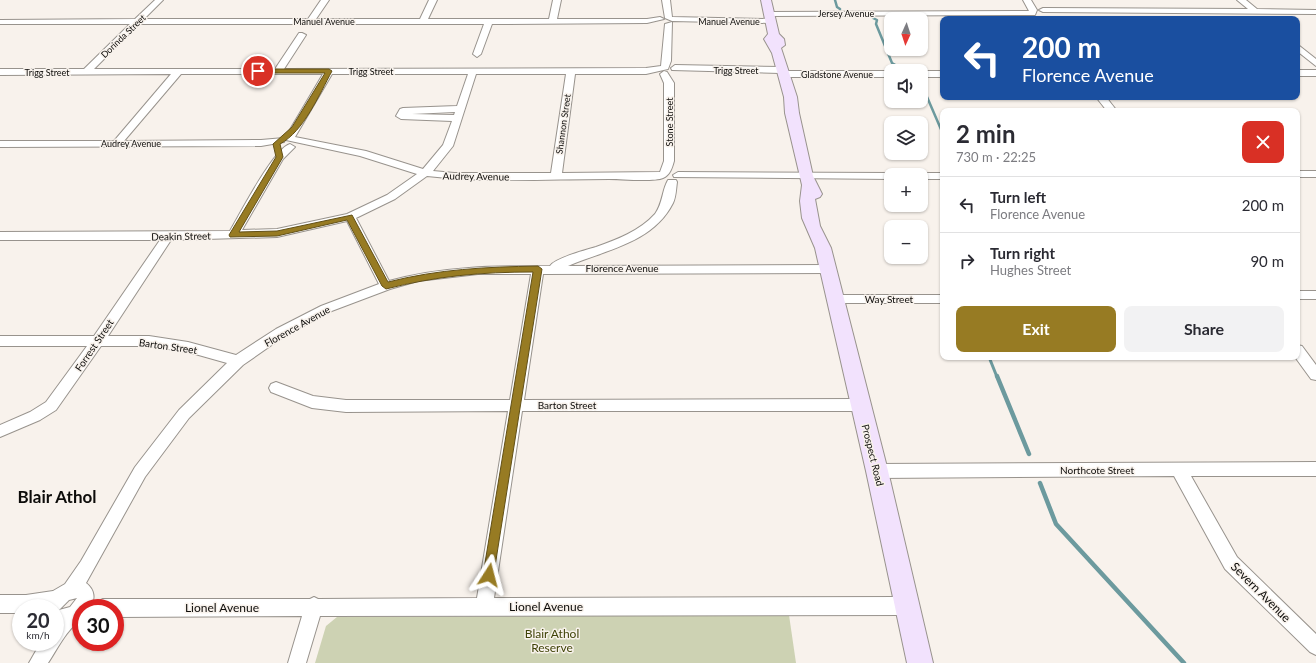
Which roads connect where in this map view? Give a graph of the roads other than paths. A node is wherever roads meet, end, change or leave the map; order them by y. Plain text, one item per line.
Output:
1 (159, 0) edge
2 (325, 0) edge
3 (433, 0) edge
4 (557, 0) edge
5 (666, 0) edge
6 (766, 0) edge
7 (1241, 0) edge
8 (1037, 11) edge
9 (1256, 12) junction
10 (1316, 12) edge
11 (770, 17) junction
12 (311, 21) junction
13 (423, 21) junction
14 (488, 21) junction
15 (554, 21) junction
16 (666, 21) junction
17 (0, 22) edge
18 (137, 22) junction
19 (302, 35) dead end
20 (1300, 50) edge
21 (477, 54) dead end
22 (1316, 63) edge
23 (473, 70) junction
24 (179, 71) junction
25 (278, 71) junction
26 (329, 71) junction
27 (571, 71) junction
28 (669, 71) junction
29 (0, 72) edge
30 (86, 72) junction
31 (782, 72) junction
32 (1300, 73) edge
33 (1316, 73) edge
34 (884, 74) edge
35 (928, 74) edge
36 (940, 74) edge
37 (1103, 100) edge
38 (1110, 108) edge
39 (117, 143) junction
40 (0, 144) edge
41 (285, 144) junction
42 (425, 173) junction
43 (1300, 174) edge
44 (1316, 174) edge
45 (884, 176) edge
46 (928, 176) edge
47 (940, 176) edge
48 (556, 177) junction
49 (670, 178) junction
50 (808, 181) junction
51 (350, 217) junction
52 (233, 235) junction
53 (0, 236) edge
54 (168, 236) junction
55 (828, 268) junction
56 (544, 269) junction
57 (386, 286) junction
58 (1300, 295) edge
59 (1316, 295) edge
60 (835, 299) junction
61 (940, 299) edge
62 (97, 340) junction
63 (0, 341) edge
64 (1300, 354) edge
65 (238, 362) junction
66 (1316, 375) edge
67 (276, 388) dead end
68 (516, 405) junction
69 (860, 405) junction
70 (0, 432) edge
71 (1316, 469) edge
72 (1179, 470) junction
73 (877, 471) junction
74 (77, 599) edge
75 (0, 604) edge
76 (12, 605) edge
77 (314, 606) junction
78 (484, 606) junction
79 (907, 606) junction
80 (124, 607) edge
81 (72, 610) edge
82 (64, 622) edge
83 (1316, 646) edge
84 (297, 663) edge
85 (920, 663) edge

1 - 18 street, Dorinda Street
2 - 12 street
3 - 13 street
4 - 15 street
5 - 16 street, Stone Street
6 - 11 main road, Prospect Road
7 - 9 street
8 - 9 street, Jersey Avenue
8 - 11 street, Jersey Avenue
9 - 10 street, Jersey Avenue
11 - 16 street, Manuel Avenue
11 - 31 main road, Prospect Road
12 - 13 street, Manuel Avenue
12 - 18 street, Manuel Avenue
13 - 14 street, Manuel Avenue
14 - 15 street, Manuel Avenue
14 - 21 street
15 - 16 street, Manuel Avenue
16 - 28 street, Stone Street
17 - 18 street, Manuel Avenue
18 - 30 street, Dorinda Street
19 - 25 street
20 - 22 street
23 - 26 street, Trigg Street
23 - 27 street, Trigg Street
23 - 42 street, Deakin Street
24 - 25 street, Trigg Street
24 - 30 street, Trigg Street
24 - 39 street
25 - 26 street, Trigg Street
26 - 41 street
27 - 28 street, Trigg Street
27 - 48 street, Shannon Street
28 - 31 street, Trigg Street
28 - 49 street, Stone Street
29 - 30 street, Trigg Street
31 - 34 street, Gladstone Avenue
31 - 50 main road, Prospect Road
32 - 33 street
35 - 36 street
37 - 38 street
39 - 40 street, Audrey Avenue
39 - 41 street, Audrey Avenue
41 - 42 street, Audrey Avenue
41 - 52 street
42 - 48 street, Audrey Avenue
42 - 51 street, Deakin Street
43 - 44 street
45 - 50 street, Audrey Avenue
46 - 47 street
48 - 49 street, Audrey Avenue
49 - 50 street, Audrey Avenue
49 - 56 street
50 - 55 main road, Prospect Road
51 - 52 street, Deakin Street
51 - 57 street
52 - 54 street, Deakin Street
53 - 54 street, Deakin Street
54 - 62 street, Forrest Street
55 - 56 street, Florence Avenue
55 - 60 main road, Prospect Road
56 - 57 street, Florence Avenue
56 - 68 street
57 - 65 street, Florence Avenue
58 - 59 street
60 - 61 street, Way Street
60 - 69 main road, Prospect Road
62 - 63 street, Barton Street
62 - 65 street, Barton Street
62 - 70 street, Forrest Street
64 - 66 street
65 - 74 street, Florence Avenue
67 - 68 street, Barton Street
68 - 69 street, Barton Street
68 - 78 street
69 - 73 main road, Prospect Road
71 - 72 street, Northcote Street
72 - 73 street, Northcote Street
72 - 83 street, Severn Avenue
73 - 79 main road, Prospect Road
75 - 76 street
77 - 78 street, Lionel Avenue
77 - 80 street, Lionel Avenue
77 - 84 street
78 - 79 street, Lionel Avenue
79 - 85 main road, Prospect Road
81 - 82 street, Florence Avenue

